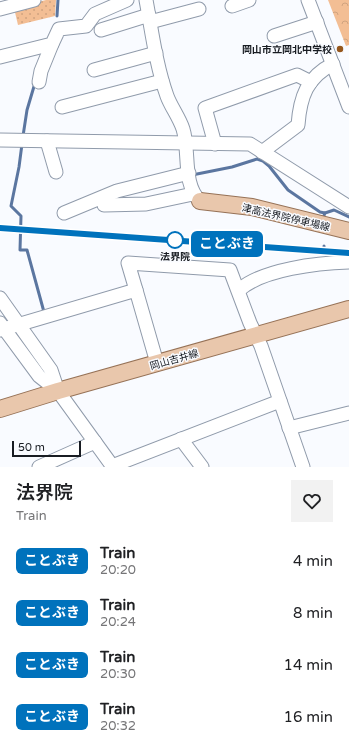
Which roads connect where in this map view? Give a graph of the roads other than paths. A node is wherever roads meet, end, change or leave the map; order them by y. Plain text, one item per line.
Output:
1 (34, 0) edge
2 (146, 0) edge
3 (248, 0) edge
4 (308, 0) edge
5 (122, 1) edge
6 (232, 6) dead end
7 (0, 9) edge
8 (199, 9) dead end
9 (147, 17) junction
10 (316, 22) junction
11 (101, 30) dead end
12 (274, 36) dead end
13 (52, 44) junction
14 (156, 53) junction
15 (0, 57) edge
16 (333, 64) junction
17 (94, 70) dead end
18 (162, 81) junction
19 (39, 82) dead end
20 (311, 82) junction
21 (62, 107) dead end
22 (349, 107) edge
23 (0, 140) edge
24 (47, 141) junction
25 (187, 143) junction
26 (215, 144) junction
27 (262, 152) junction
28 (56, 172) dead end
29 (189, 173) junction
30 (196, 198) junction
31 (104, 205) dead end
32 (349, 207) edge
33 (64, 213) dead end
34 (349, 231) edge
35 (349, 262) edge
36 (136, 290) junction
37 (239, 290) junction
38 (0, 298) edge
39 (349, 309) edge
40 (18, 324) junction
41 (1, 327) edge
42 (256, 335) junction
43 (158, 363) junction
44 (58, 391) junction
45 (280, 401) junction
46 (0, 410) edge
47 (349, 413) edge
48 (289, 428) junction
49 (182, 439) junction
50 (95, 442) junction
51 (39, 467) edge
52 (112, 467) edge
53 (202, 467) edge
54 (303, 467) edge

1 - 7 street
2 - 9 street
3 - 6 street
4 - 10 street
5 - 13 street
8 - 9 street
9 - 11 street
9 - 14 street
10 - 12 street
10 - 16 street
13 - 15 street
13 - 19 street
14 - 17 street
14 - 18 street
16 - 20 street
16 - 22 street
18 - 21 street
18 - 25 street
20 - 26 street
20 - 27 street
23 - 24 street
24 - 25 street
24 - 28 street
25 - 26 street
25 - 29 street
26 - 27 street
27 - 32 street
29 - 30 street
29 - 33 street
30 - 31 street
30 - 34 main road, 津高法界院停車場線
35 - 37 street
36 - 37 street
36 - 40 street
36 - 43 street
37 - 42 street
38 - 40 street
39 - 42 main road, 岡山吉井線
40 - 41 street
40 - 44 street
41 - 44 street
42 - 43 main road, 岡山吉井線
42 - 45 street
43 - 44 main road, 岡山吉井線
44 - 46 main road, 岡山吉井線
44 - 50 street
45 - 48 street
45 - 49 street
47 - 48 street
48 - 54 street
49 - 52 street
49 - 53 street
50 - 51 street
50 - 52 street

